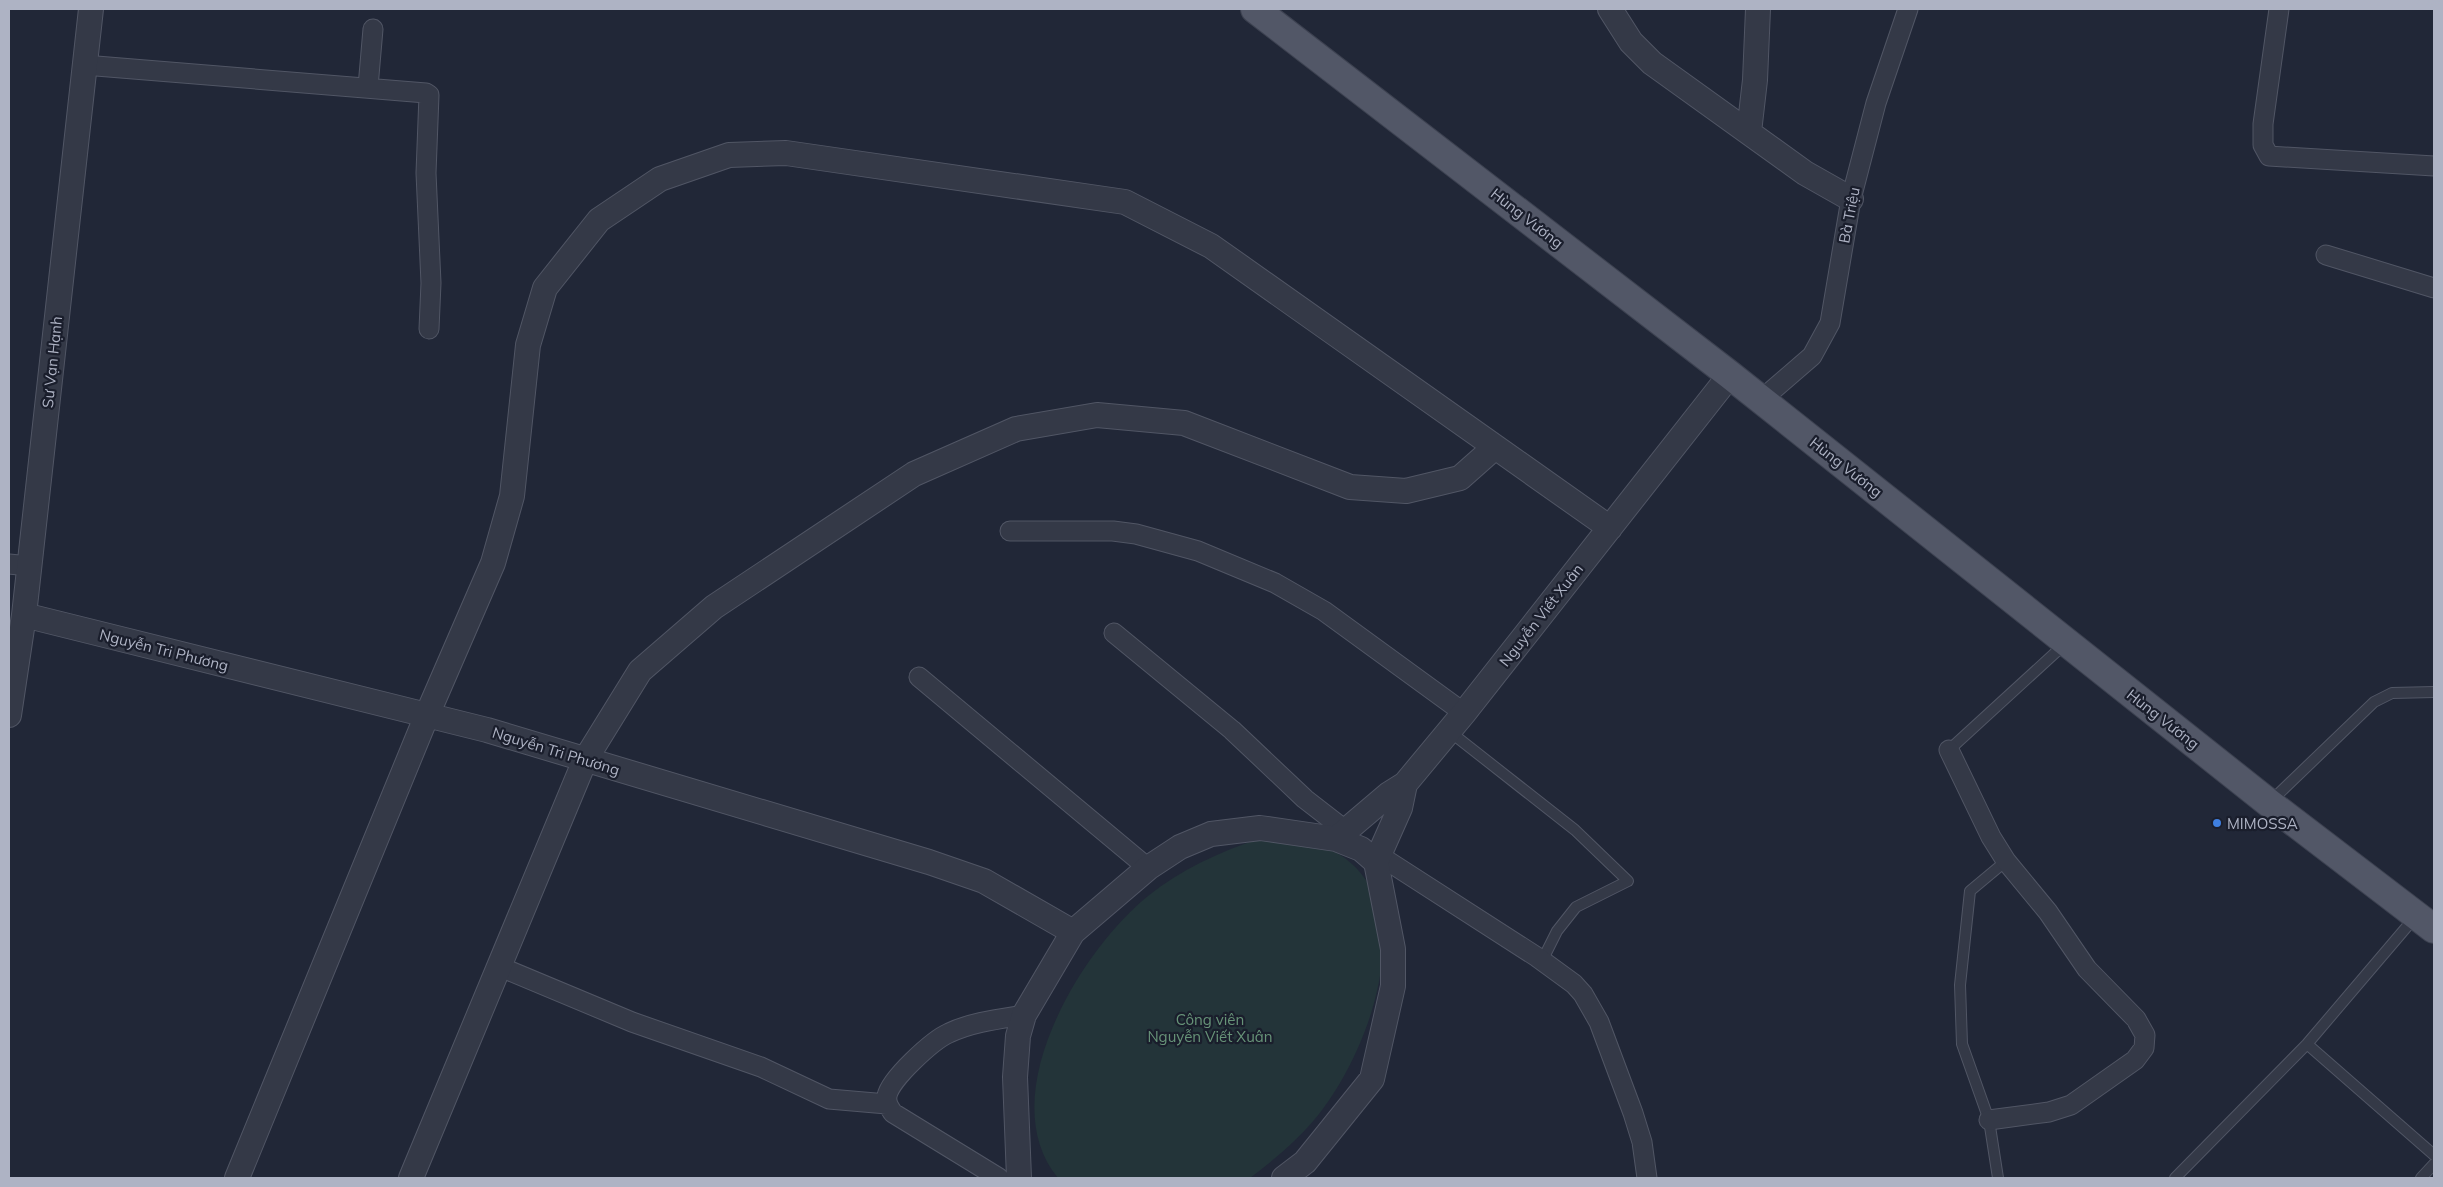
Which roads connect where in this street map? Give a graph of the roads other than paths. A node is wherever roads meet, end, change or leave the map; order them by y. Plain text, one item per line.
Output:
1 (91, 9) edge
2 (1255, 9) edge
3 (1610, 9) edge
4 (1758, 9) edge
5 (1908, 9) edge
6 (2280, 9) edge
7 (373, 29) dead end
8 (84, 66) junction
9 (368, 88) junction
10 (1749, 132) junction
11 (2434, 166) edge
12 (1851, 200) junction
13 (2326, 255) dead end
14 (2434, 288) edge
15 (429, 329) dead end
16 (1730, 375) junction
17 (1760, 400) junction
18 (1495, 447) junction
19 (1610, 528) junction
20 (1010, 531) dead end
21 (19, 565) edge
22 (24, 615) junction
23 (1114, 633) dead end
24 (2067, 642) junction
25 (14, 647) edge
26 (919, 677) dead end
27 (2434, 692) edge
28 (9, 715) edge
29 (427, 715) junction
30 (1457, 722) junction
31 (1950, 750) joint
32 (584, 760) junction
33 (1405, 784) junction
34 (2269, 803) junction
35 (1340, 834) junction
36 (1378, 859) junction
37 (2006, 861) junction
38 (1148, 868) junction
39 (2425, 923) edge
40 (1073, 932) junction
41 (1542, 961) junction
42 (498, 966) junction
43 (1024, 1015) junction
44 (2307, 1044) junction
45 (887, 1104) junction
46 (1989, 1120) junction
47 (2434, 1155) edge
48 (2434, 1164) edge
49 (237, 1178) edge
50 (411, 1178) edge
51 (999, 1178) edge
52 (1019, 1178) edge
53 (1284, 1178) edge
54 (1647, 1178) edge
55 (1998, 1178) edge
56 (2175, 1178) edge
57 (2421, 1178) edge

1 - 8 street, Sư Vạn Hạnh
2 - 16 main road, Hùng Vương
3 - 10 street
4 - 10 street
5 - 12 street, Bà Triệu
6 - 11 street
7 - 9 street
8 - 9 street
8 - 21 street, Sư Vạn Hạnh
9 - 15 street
10 - 12 street
12 - 17 street, Bà Triệu
13 - 14 street
16 - 17 main road, Hùng Vương
16 - 19 street, Nguyễn Viết Xuân
17 - 24 main road, Hùng Vương
18 - 19 street
18 - 29 street
18 - 32 street
19 - 30 street, Nguyễn Viết Xuân
20 - 30 street
21 - 22 street, Sư Vạn Hạnh
22 - 25 street, Sư Vạn Hạnh
22 - 29 street, Nguyễn Tri Phương
23 - 35 street
24 - 31 lane
24 - 34 main road, Hùng Vương
25 - 28 street, Sư Vạn Hạnh
26 - 38 street
27 - 34 lane
29 - 32 street, Nguyễn Tri Phương
29 - 49 street
30 - 33 street, Nguyễn Viết Xuân
30 - 41 lane
31 - 37 street
32 - 40 street, Nguyễn Tri Phương
32 - 42 street
33 - 35 street, Nguyễn Viết Xuân
33 - 36 street
34 - 39 main road, Hùng Vương
35 - 36 street
35 - 38 street
36 - 41 street
36 - 53 street
37 - 46 lane
37 - 46 street
38 - 40 street
39 - 44 lane
40 - 43 street
41 - 54 street
42 - 45 street
42 - 50 street
43 - 45 street
43 - 52 street
44 - 47 lane
44 - 56 lane
45 - 51 street
46 - 55 lane
48 - 57 lane

